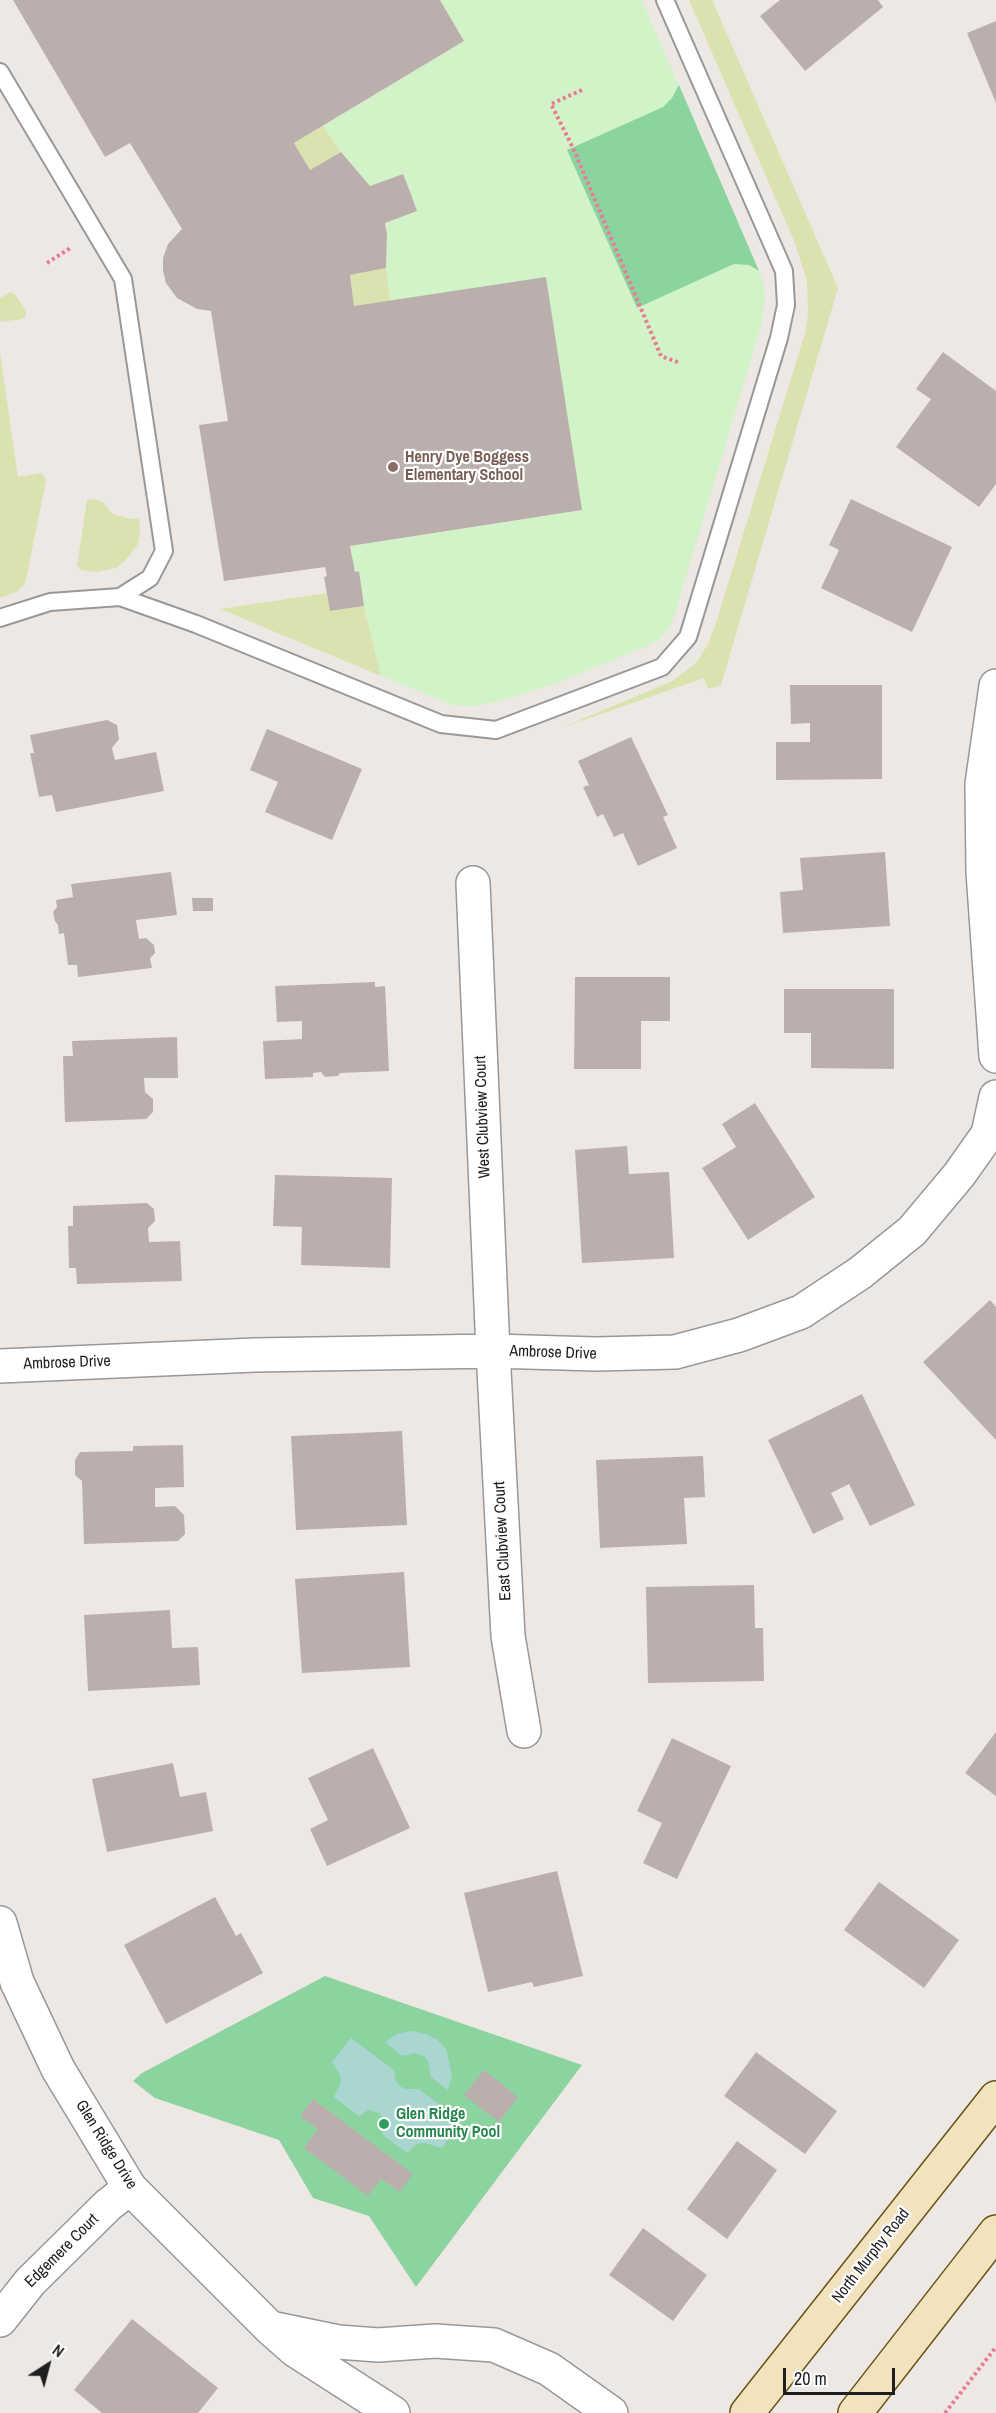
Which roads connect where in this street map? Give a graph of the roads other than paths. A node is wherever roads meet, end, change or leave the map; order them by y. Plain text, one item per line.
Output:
1 (665, 0) edge
2 (0, 72) edge
3 (120, 597) junction
4 (0, 618) edge
5 (996, 686) edge
6 (473, 883) dead end
7 (996, 1056) edge
8 (996, 1097) edge
9 (493, 1351) junction
10 (0, 1366) edge
11 (524, 1731) dead end
12 (0, 1923) edge
13 (995, 2102) edge
14 (130, 2188) junction
15 (996, 2232) edge
16 (0, 2320) edge
17 (270, 2328) junction
18 (393, 2413) edge
19 (611, 2413) edge
20 (747, 2413) edge
21 (855, 2413) edge

1 - 3 lane
2 - 3 lane
3 - 4 lane
5 - 7 street
6 - 9 street, West Clubview Court
8 - 9 street, Ambrose Drive
9 - 10 street, Ambrose Drive
9 - 11 street, East Clubview Court
12 - 14 street, Glen Ridge Drive
13 - 20 main road, North Murphy Road
14 - 16 street, Edgemere Court
14 - 17 street, Glen Ridge Drive
15 - 21 main road
17 - 18 street, Glen Ridge Drive
17 - 19 street

